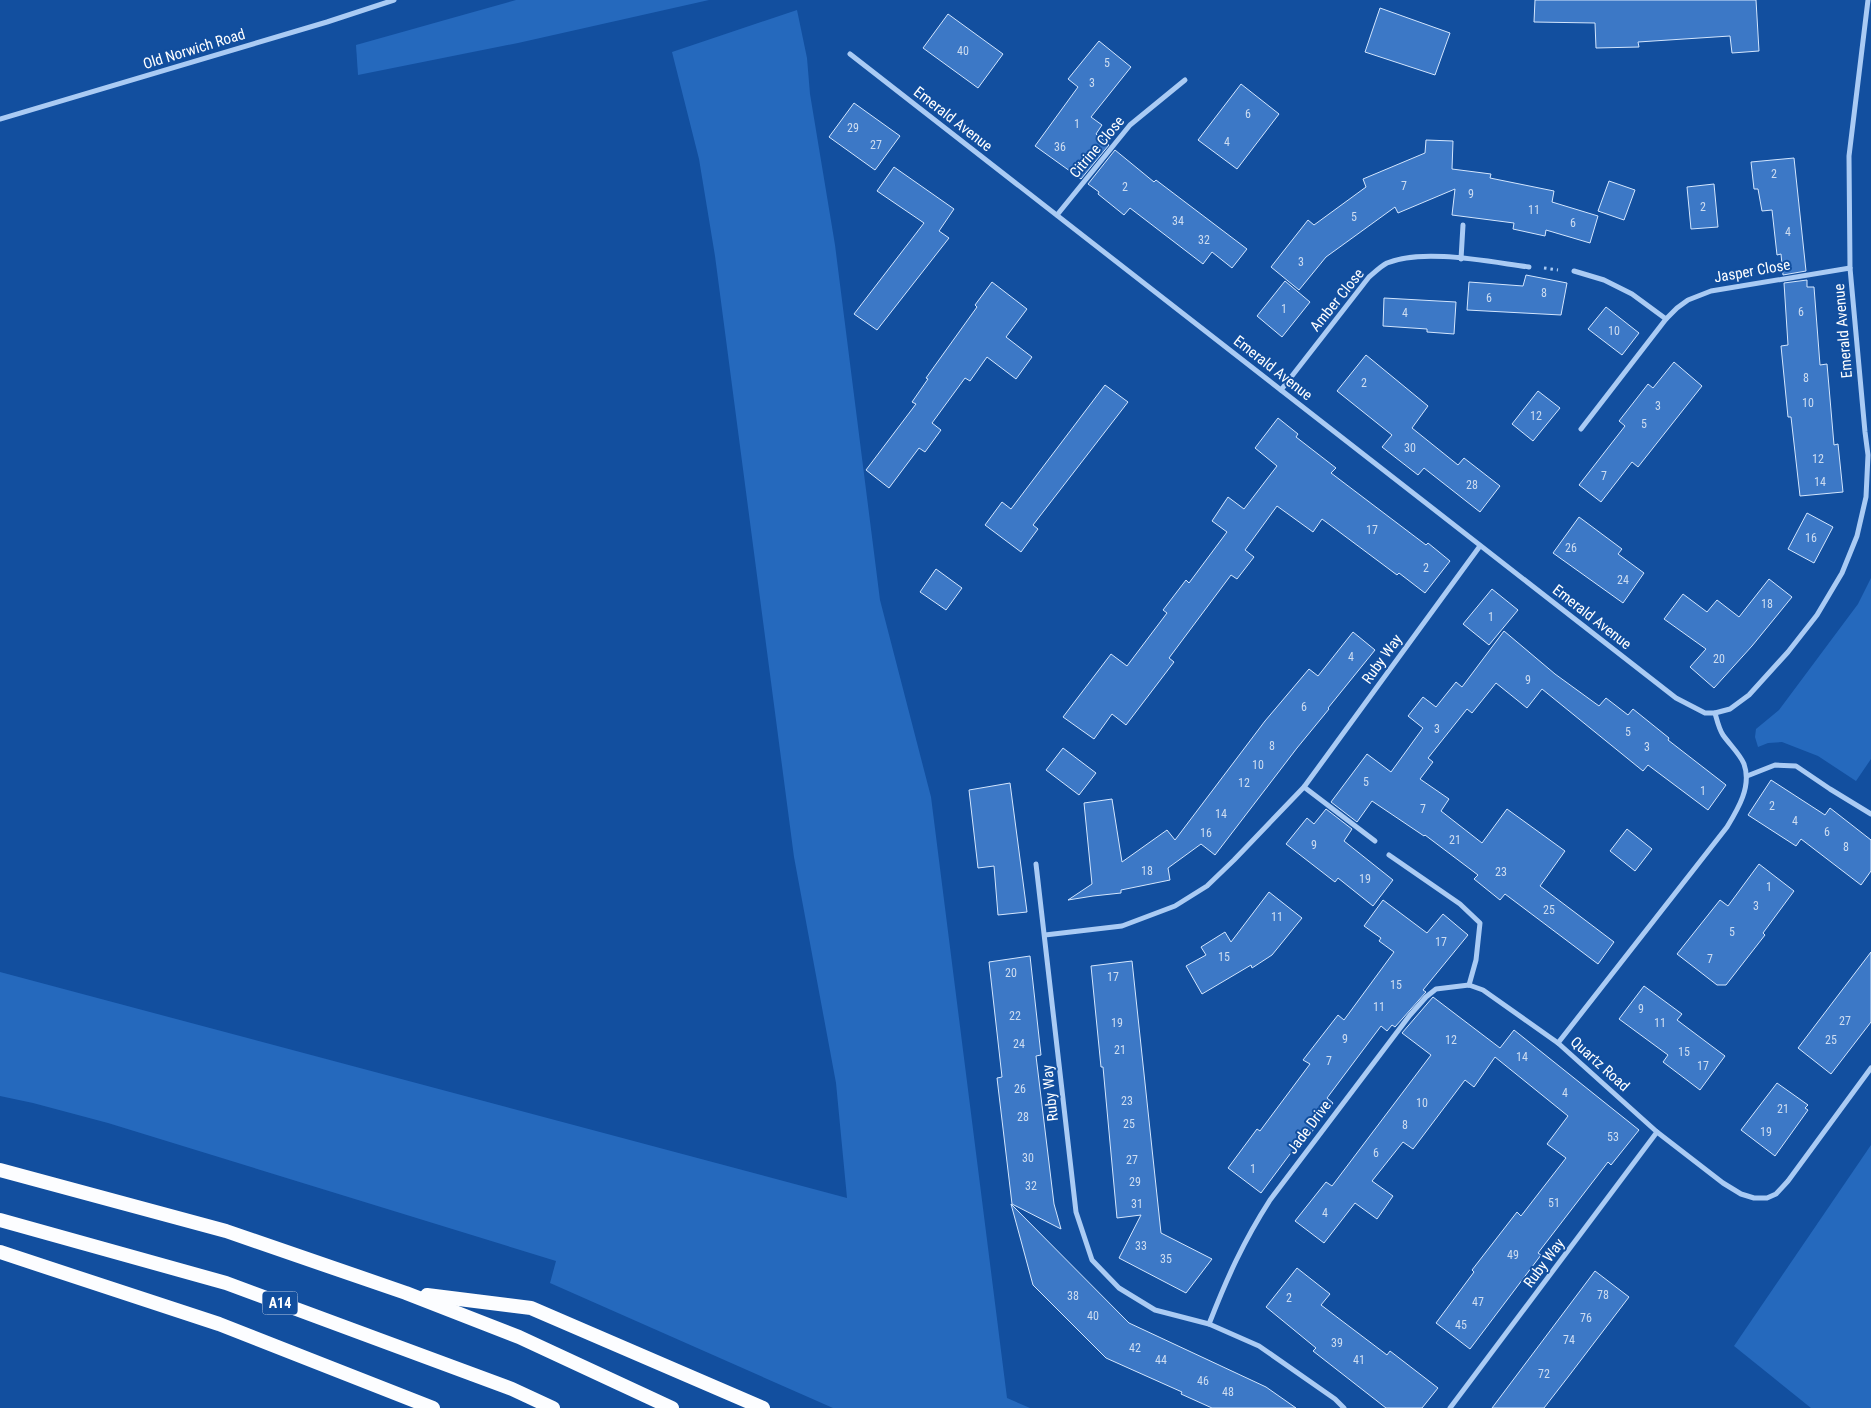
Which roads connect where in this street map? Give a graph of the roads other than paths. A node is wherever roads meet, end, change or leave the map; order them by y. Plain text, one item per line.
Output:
1 (394, 0) edge
2 (1868, 0) edge
3 (850, 54) dead end
4 (1185, 80) dead end
5 (0, 120) edge
6 (1057, 215) junction
7 (1464, 225) dead end
8 (1460, 259) junction
9 (1529, 267) road end
10 (1850, 268) junction
11 (1574, 271) road end
12 (1666, 319) junction
13 (1280, 390) junction
14 (1581, 428) dead end
15 (1480, 546) junction
16 (1715, 713) junction
17 (1747, 776) junction
18 (1304, 787) junction
19 (1871, 814) edge
20 (1375, 841) dead end
21 (1389, 855) dead end
22 (1036, 864) dead end
23 (1045, 935) junction
24 (1469, 985) junction
25 (1558, 1043) junction
26 (1871, 1068) edge
27 (1657, 1132) junction
28 (0, 1170) edge
29 (0, 1220) edge
30 (0, 1252) edge
31 (406, 1293) junction
32 (1209, 1324) junction
33 (432, 1408) edge
34 (553, 1408) edge
35 (672, 1408) edge
36 (763, 1408) edge
37 (1344, 1408) edge
38 (1450, 1408) edge

1 - 5 street, Old Norwich Road
2 - 10 street, Emerald Avenue
3 - 6 street, Emerald Avenue
4 - 6 street, Citrine Close
6 - 13 street, Emerald Avenue
7 - 8 street
8 - 9 street, Amber Close
8 - 13 street, Amber Close
10 - 12 street, Jasper Close
10 - 16 street, Emerald Avenue
11 - 12 street
12 - 14 street, Jasper Close
13 - 15 street, Emerald Avenue
15 - 16 street, Emerald Avenue
15 - 18 street, Ruby Way
16 - 17 street
17 - 19 street
17 - 25 street, Quartz Road
18 - 20 street
18 - 23 street, Ruby Way
21 - 24 street
22 - 23 street
23 - 32 street, Ruby Way
24 - 25 street, Jade Drive
24 - 32 street, Jade Drive
25 - 27 street, Quartz Road
26 - 27 street, Quartz Road
27 - 38 street, Ruby Way
28 - 31 highway
29 - 34 highway, A14
30 - 33 highway
31 - 35 highway
31 - 36 highway
32 - 37 street, Ruby Way

